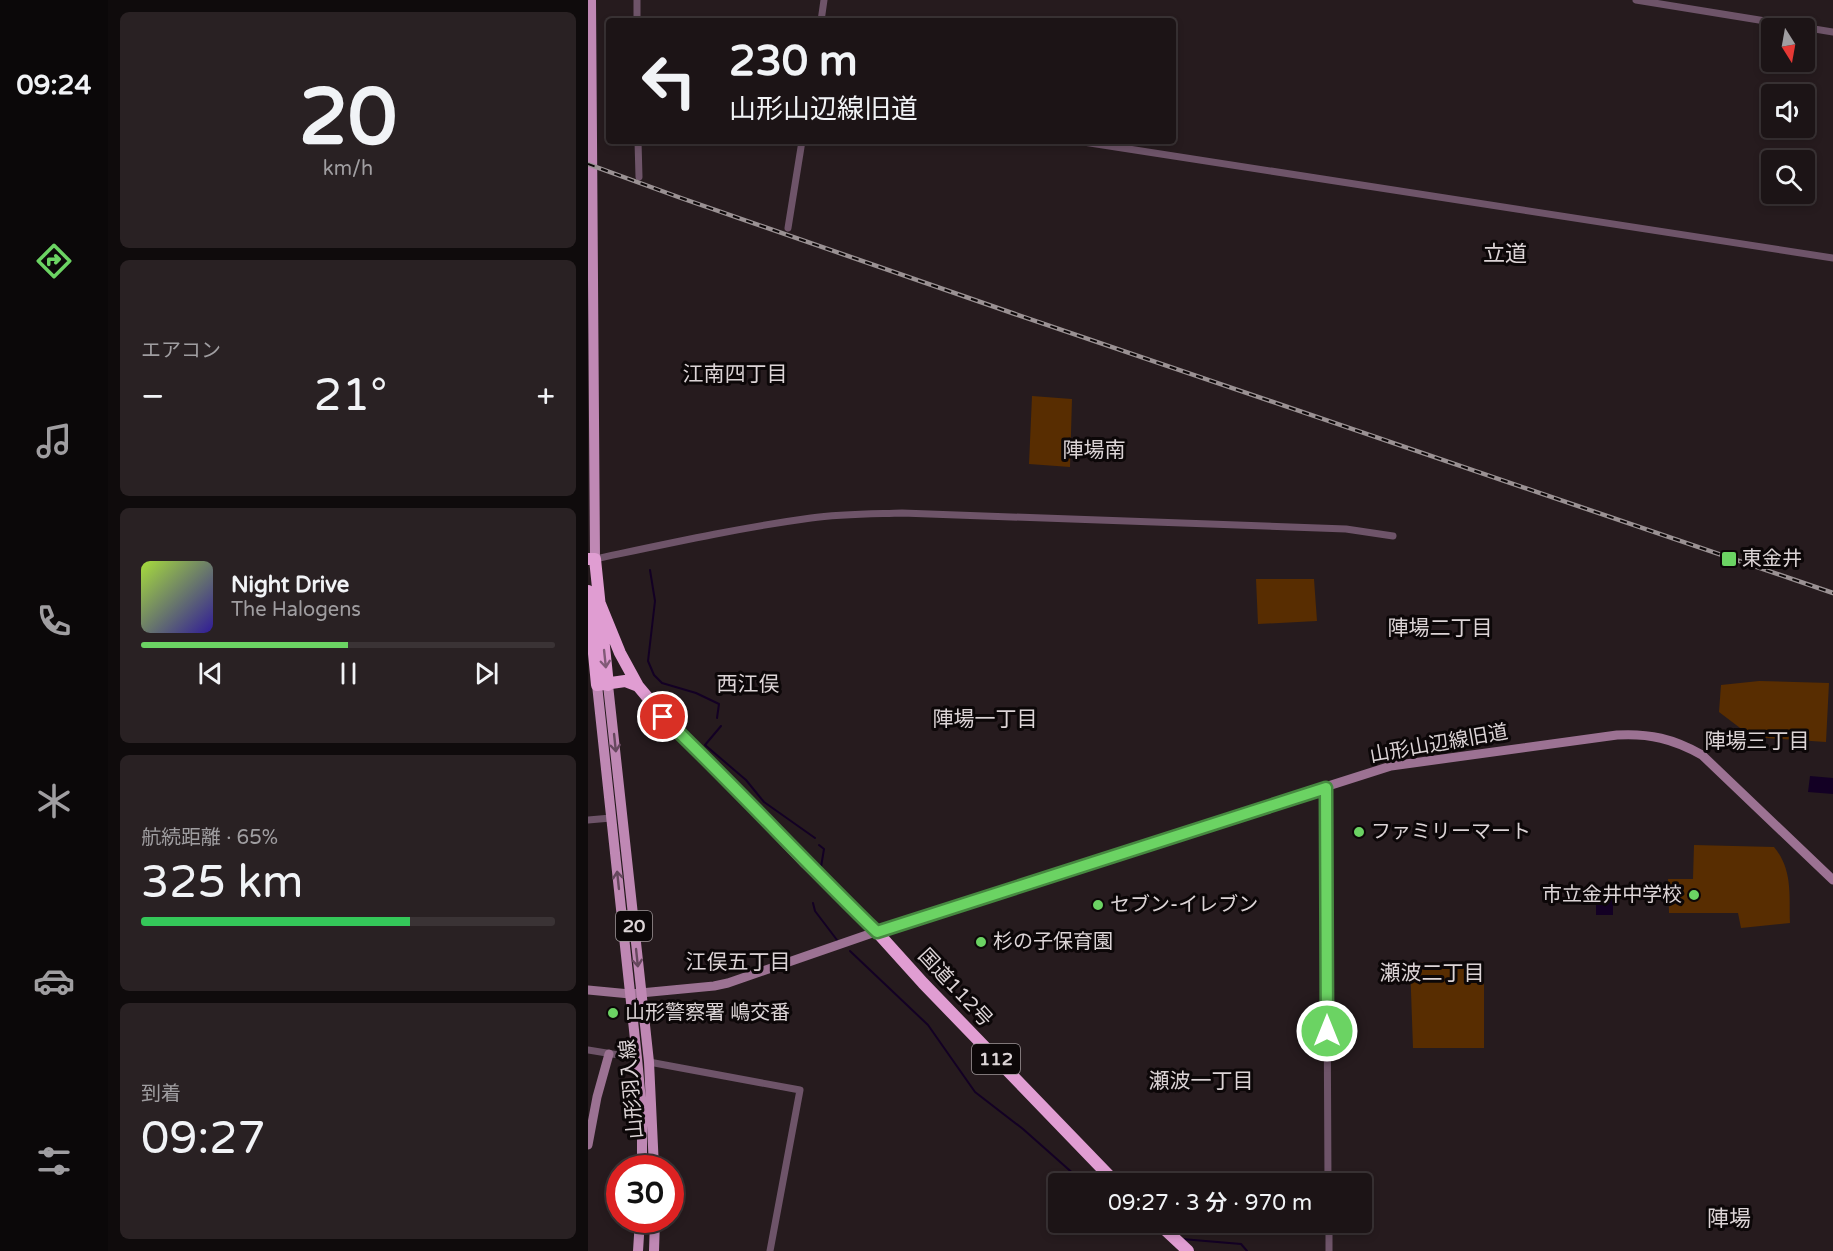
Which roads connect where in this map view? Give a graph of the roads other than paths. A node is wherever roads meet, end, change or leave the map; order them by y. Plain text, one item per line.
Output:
1 (591, 0) edge
2 (637, 0) edge
3 (824, 0) edge
4 (1636, 0) edge
5 (637, 18) edge
6 (821, 18) edge
7 (1833, 32) edge
8 (638, 144) edge
9 (802, 144) edge
10 (1096, 144) edge
11 (639, 177) dead end
12 (788, 228) dead end
13 (1833, 258) edge
14 (1393, 536) dead end
15 (591, 559) edge
16 (588, 591) edge
17 (600, 604) junction
18 (602, 685) junction
19 (638, 686) junction
20 (1326, 788) junction
21 (611, 818) junction
22 (588, 820) edge
23 (1833, 880) edge
24 (877, 932) junction
25 (588, 990) edge
26 (636, 993) junction
27 (588, 1050) edge
28 (609, 1054) junction
29 (637, 1058) junction
30 (649, 1062) junction
31 (588, 1145) edge
32 (642, 1155) edge
33 (653, 1155) edge
34 (1106, 1173) edge
35 (1328, 1173) edge
36 (639, 1233) edge
37 (655, 1233) edge
38 (1169, 1233) edge
39 (1329, 1233) edge
40 (638, 1251) edge
41 (654, 1251) edge
42 (770, 1251) edge
43 (1188, 1251) edge
44 (1329, 1251) edge

1 - 15 main road
2 - 5 street
3 - 6 street
4 - 7 street
8 - 11 street
9 - 12 street
10 - 13 street
14 - 15 street
15 - 17 highway
16 - 18 highway
17 -> 18 highway
17 - 19 highway, 国道112号
18 - 19 highway
18 - 21 main road, 山形羽入線 / 20
18 -> 26 main road, 山形羽入線 / 20
19 - 24 highway, 国道112号 / 112
20 - 23 street, 山形山辺線旧道
20 - 24 street, 山形山辺線旧道
20 - 35 street
21 - 22 street
26 -> 21 main road, 山形羽入線 / 20
24 - 26 street, 山形山辺線旧道
24 - 34 highway, 国道112号 / 112
25 - 26 street, 山形山辺線旧道
26 - 29 main road, 山形羽入線 / 20
26 - 30 main road, 山形羽入線 / 20
27 - 28 street
28 - 29 street
28 - 31 street
29 - 32 main road, 山形羽入線 / 20
30 - 33 main road, 山形羽入線 / 20
30 - 42 street
36 - 40 main road
37 - 41 main road
38 - 43 highway
39 - 44 street

